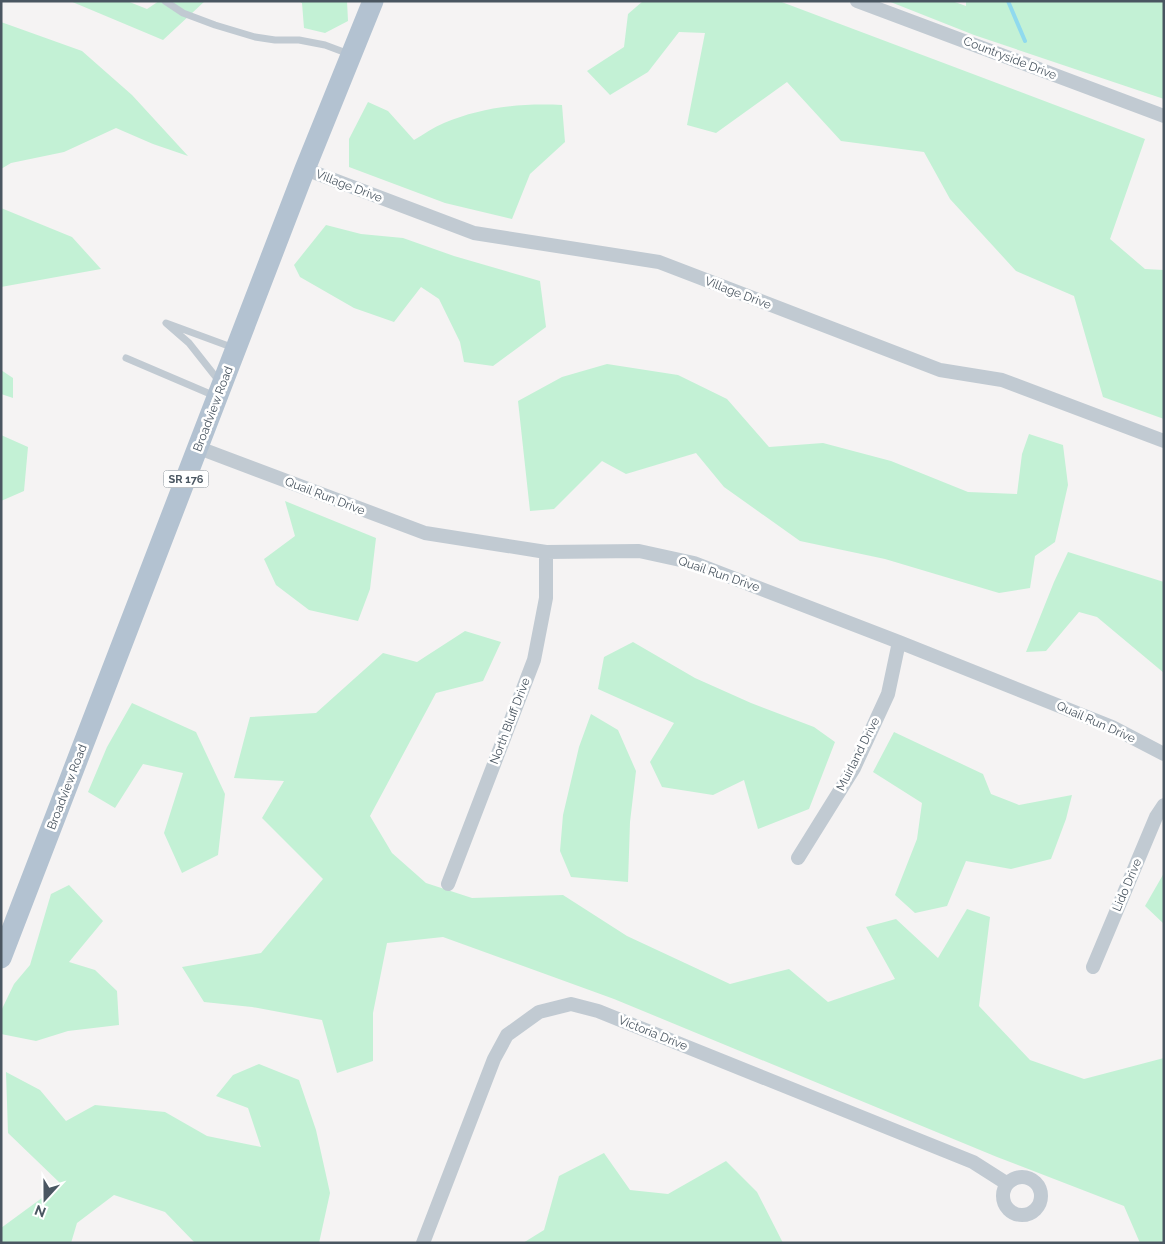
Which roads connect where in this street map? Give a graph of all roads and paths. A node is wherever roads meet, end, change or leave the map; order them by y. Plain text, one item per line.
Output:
1 (165, 1) edge
2 (373, 1) edge
3 (856, 1) edge
4 (352, 55) junction
5 (1164, 116) edge
6 (305, 169) junction
7 (236, 349) junction
8 (126, 358) dead end
9 (220, 391) junction
10 (1164, 441) edge
11 (199, 448) junction
12 (546, 552) junction
13 (899, 642) junction
14 (1164, 754) edge
15 (1164, 805) edge
16 (798, 858) dead end
17 (448, 884) dead end
18 (1, 958) edge
19 (1093, 967) dead end
20 (1006, 1183) dead end
21 (423, 1243) edge

1 - 4 lane
2 - 4 main road, Broadview Road / SR 176
3 - 5 street, Countryside Drive
4 - 6 main road, Broadview Road / SR 176
6 - 7 main road, Broadview Road / SR 176
6 - 10 street, Village Drive
7 - 9 main road, Broadview Road / SR 176
7 - 9 lane
8 - 9 lane
9 - 11 main road, Broadview Road / SR 176
11 - 12 street, Quail Run Drive
11 - 18 main road, Broadview Road / SR 176
12 - 13 street, Quail Run Drive
12 - 17 street, North Bluff Drive
13 - 14 street, Quail Run Drive
13 - 16 street, Muirland Drive
15 - 19 street, Lido Drive
20 - 21 street, Victoria Drive

